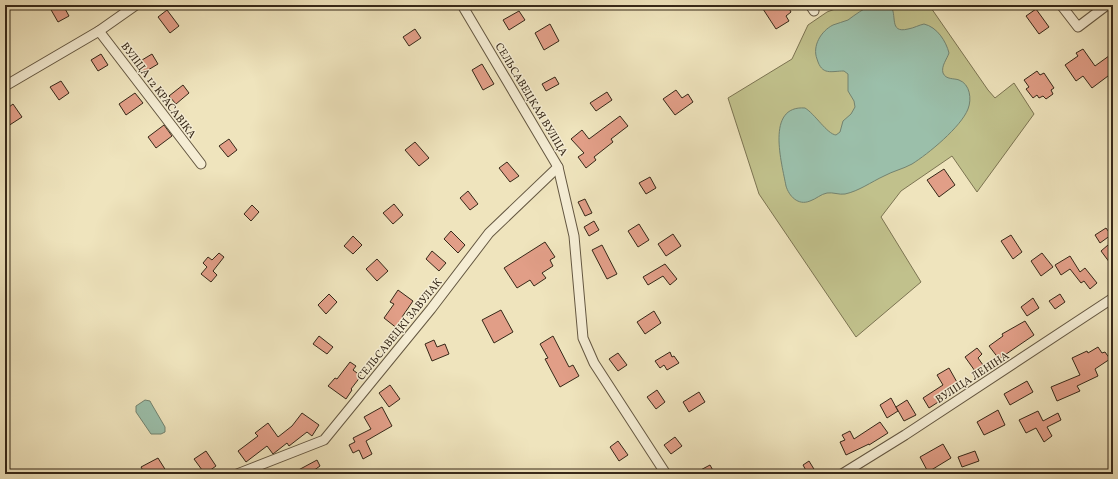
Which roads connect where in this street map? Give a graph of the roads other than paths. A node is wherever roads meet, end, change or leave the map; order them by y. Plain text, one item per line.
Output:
1 (136, 5) edge
2 (462, 5) edge
3 (1061, 5) edge
4 (1107, 5) edge
5 (99, 31) junction
6 (5, 86) edge
7 (201, 164) dead end
8 (558, 167) junction
9 (1113, 298) edge
10 (237, 474) edge
11 (666, 474) edge
12 (842, 474) edge

1 - 5 street
2 - 8 street, СЕЛЬСАВЕЦКАЯ ВУЛІЦА
3 - 4 street
5 - 6 street
5 - 7 street, ВУЛІЦА 12 КРАСАВІКА
8 - 10 street, СЕЛЬСАВЕЦКІ ЗАВУЛАК
8 - 11 street, СЕЛЬСАВЕЦКАЯ ВУЛІЦА
9 - 12 street, ВУЛІЦА ЛЕНІНА

